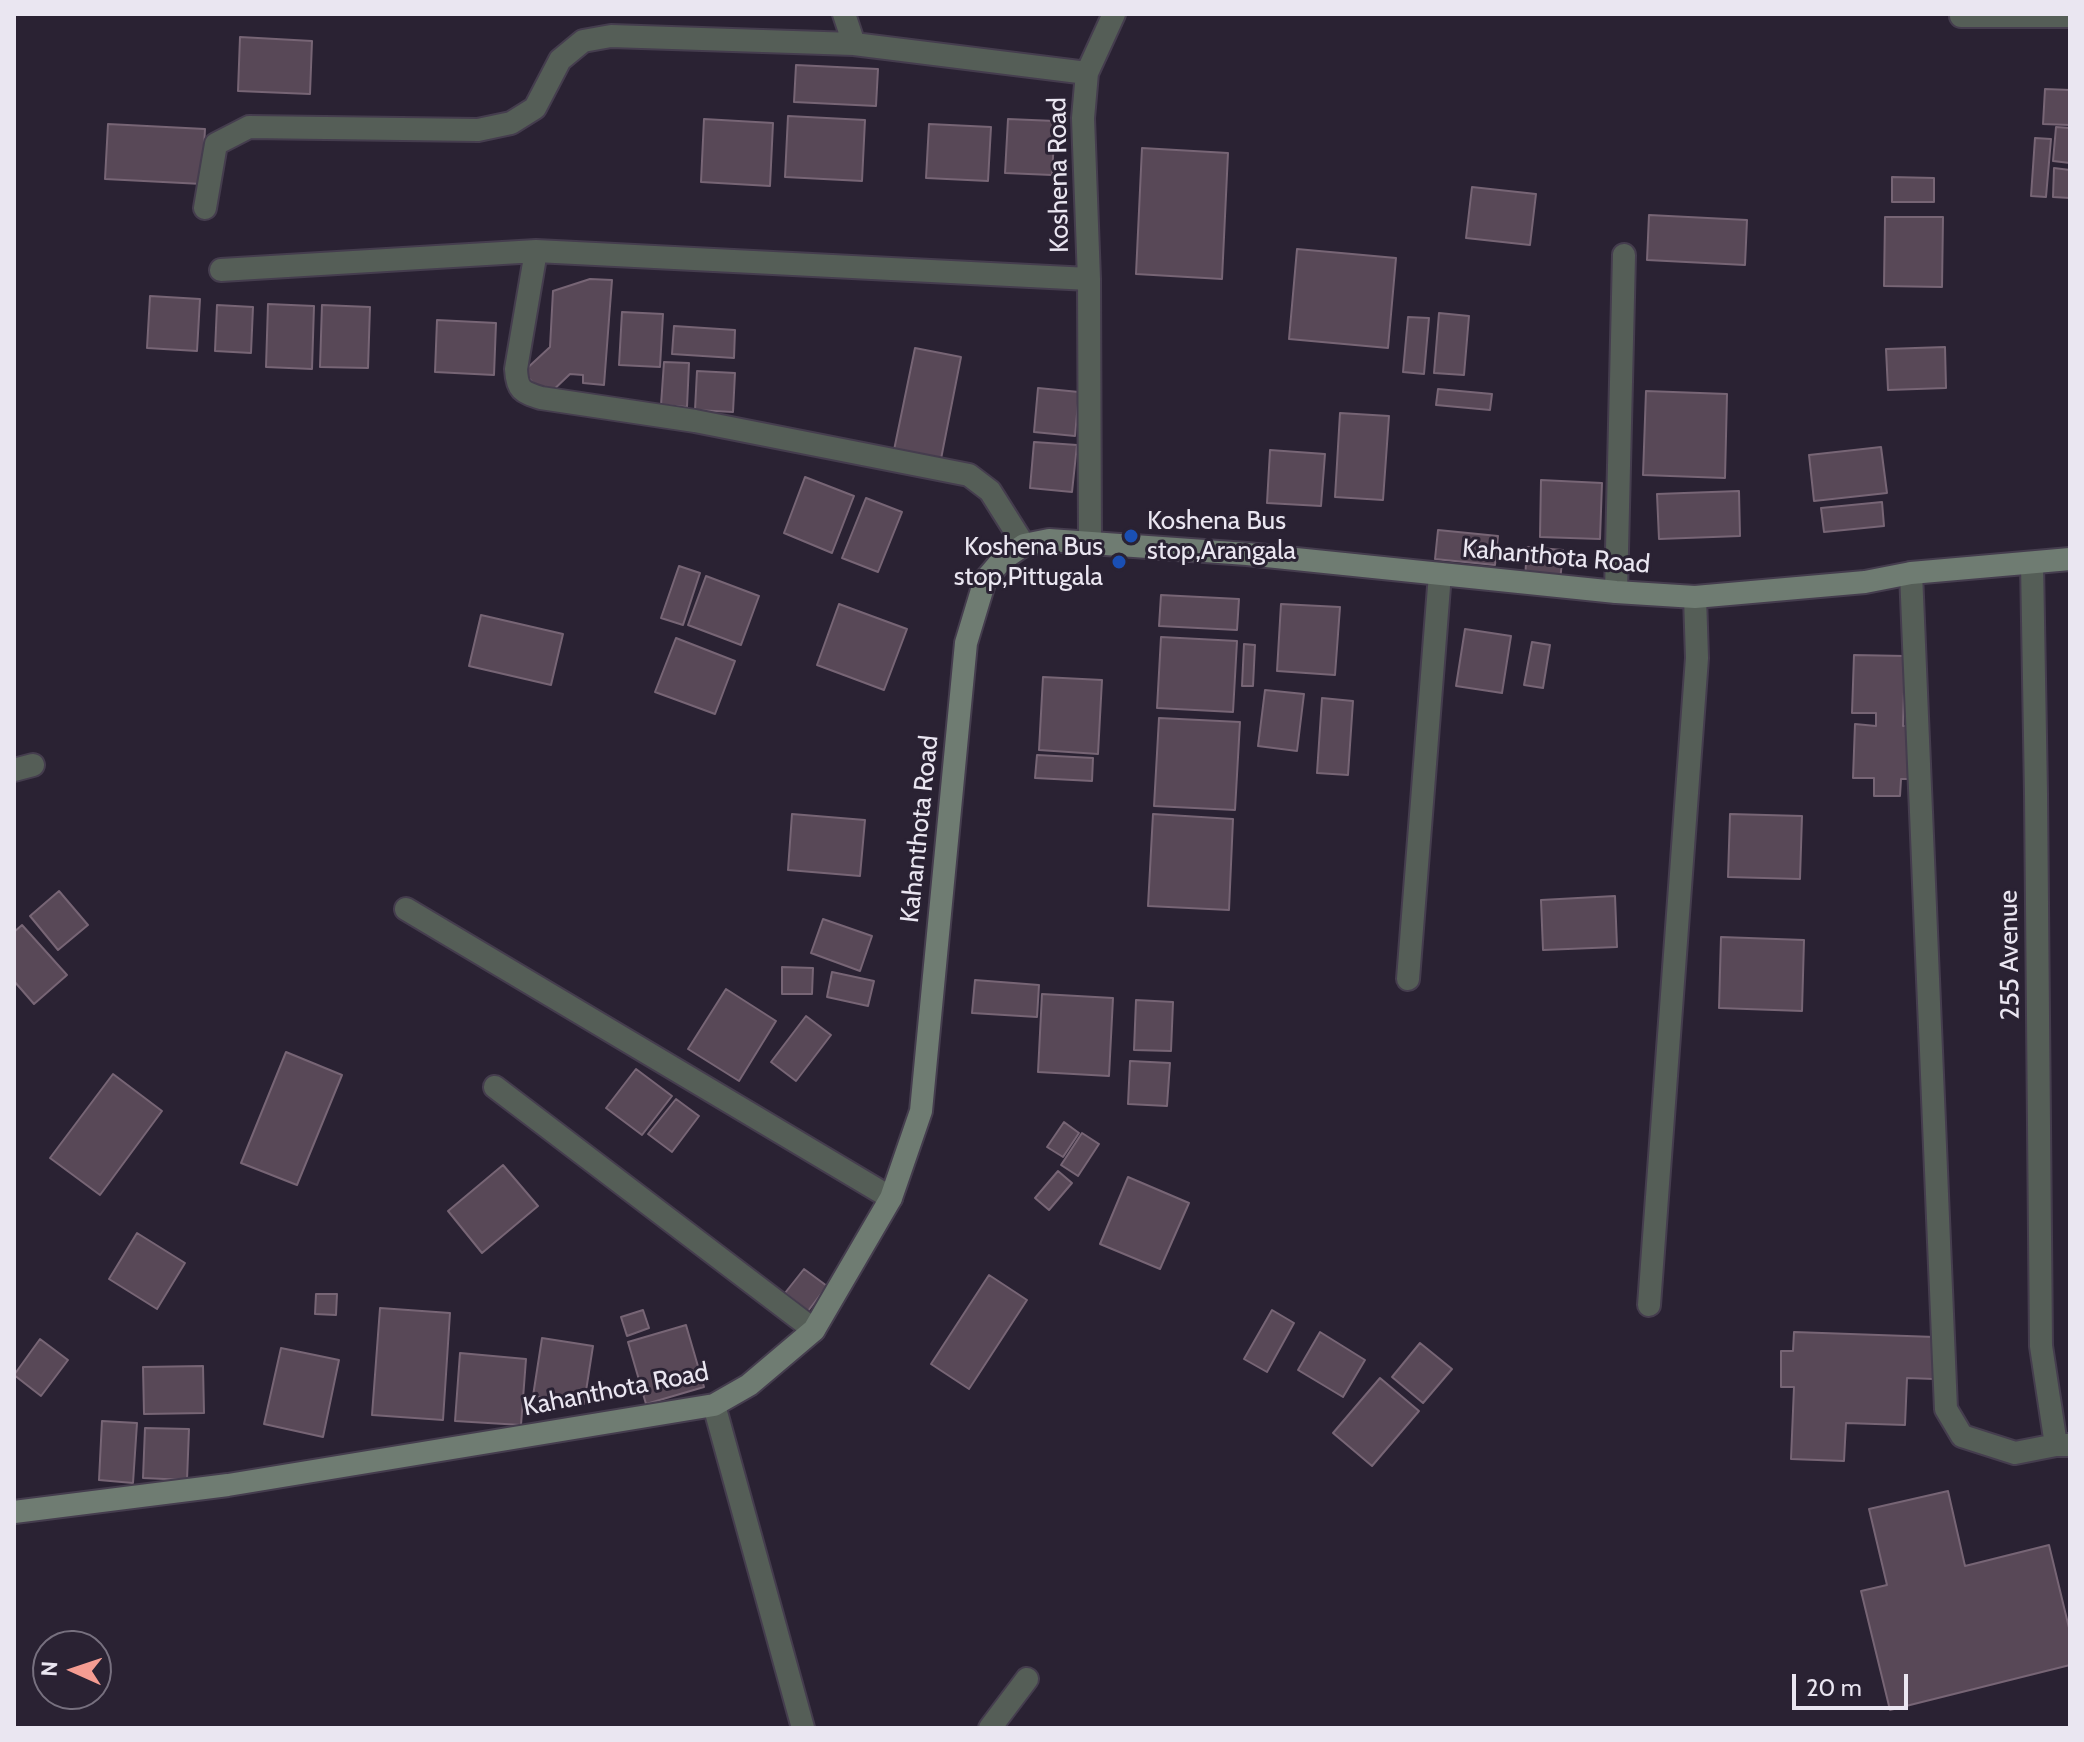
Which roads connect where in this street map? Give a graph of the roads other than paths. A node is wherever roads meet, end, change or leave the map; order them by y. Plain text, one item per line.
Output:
1 (844, 14) edge
2 (1114, 14) edge
3 (1961, 16) dead end
4 (2070, 16) edge
5 (854, 44) junction
6 (1087, 73) junction
7 (205, 208) dead end
8 (536, 251) junction
9 (1624, 255) dead end
10 (221, 270) dead end
11 (1089, 279) junction
12 (1090, 542) junction
13 (1024, 545) junction
14 (2070, 559) edge
15 (2032, 563) junction
16 (1911, 573) junction
17 (1440, 574) junction
18 (1616, 592) junction
19 (1695, 597) junction
20 (406, 909) dead end
21 (1408, 979) dead end
22 (495, 1087) dead end
23 (891, 1198) junction
24 (1649, 1305) dead end
25 (814, 1330) junction
26 (714, 1405) junction
27 (2063, 1445) edge
28 (14, 1512) edge
29 (1027, 1679) dead end
30 (803, 1728) edge
31 (990, 1728) edge

1 - 5 street
2 - 6 street
3 - 4 street
5 - 6 street, Koshena Road
5 - 7 street, Koshena Road
6 - 11 street, Koshena Road
8 - 10 street
8 - 11 street
8 - 13 street
9 - 18 street
11 - 12 street, Koshena Road
12 - 13 main road, Kahanthota Road
12 - 17 main road, Kahanthota Road
13 - 23 main road, Kahanthota Road
14 - 15 main road, Kahanthota Road
15 - 16 main road, Kahanthota Road
15 - 27 street, 255 Avenue
16 - 19 main road, Kahanthota Road
16 - 27 street
17 - 18 main road, Kahanthota Road
17 - 21 street
18 - 19 main road, Kahanthota Road
19 - 24 street
20 - 23 street
22 - 25 street
23 - 25 main road, Kahanthota Road
25 - 26 main road, Kahanthota Road
26 - 28 main road, Kahanthota Road
26 - 30 street
29 - 31 street

